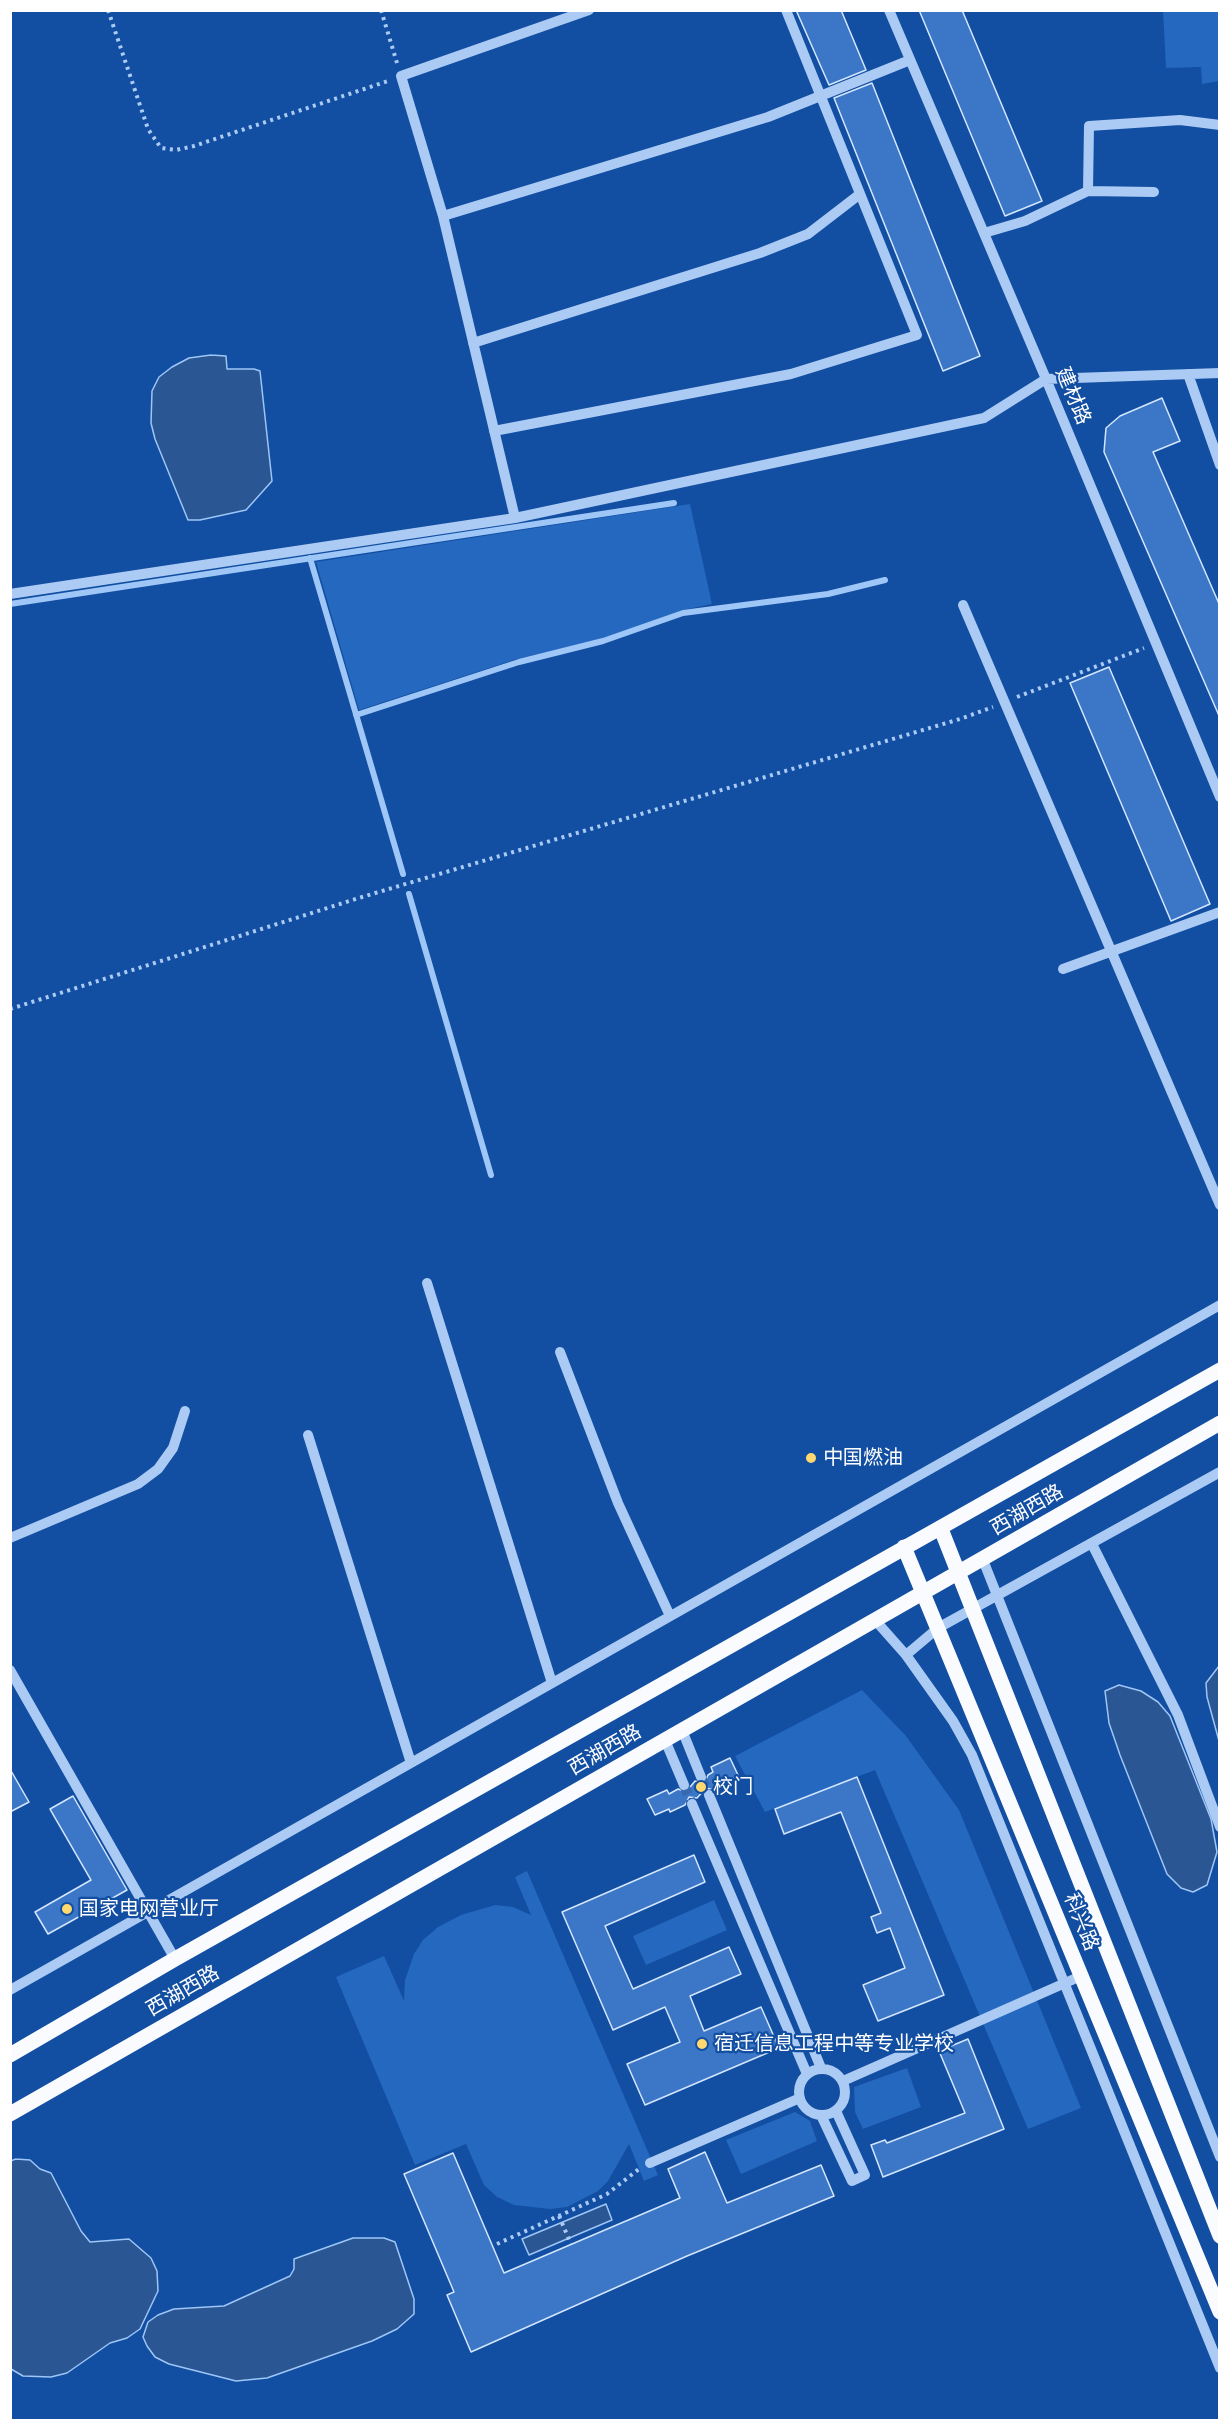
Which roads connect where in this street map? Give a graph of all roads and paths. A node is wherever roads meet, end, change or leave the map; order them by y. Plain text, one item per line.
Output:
1 (108, 10) edge
2 (381, 10) edge
3 (589, 10) edge
4 (786, 10) edge
5 (889, 10) edge
6 (910, 60) junction
7 (401, 76) junction
8 (821, 96) junction
9 (1220, 124) edge
10 (1088, 191) junction
11 (1154, 192) dead end
12 (860, 194) junction
13 (443, 216) junction
14 (984, 234) junction
15 (473, 343) junction
16 (1220, 373) edge
17 (1188, 374) junction
18 (1046, 379) junction
19 (494, 431) junction
20 (1220, 465) edge
21 (515, 518) junction
22 (10, 594) edge
23 (963, 605) dead end
24 (1156, 643) junction
25 (1004, 702) junction
26 (1220, 797) edge
27 (1220, 912) edge
28 (1111, 952) junction
29 (1063, 969) dead end
30 (10, 1009) edge
31 (1220, 1205) edge
32 (427, 1283) dead end
33 (1220, 1305) edge
34 (560, 1352) dead end
35 (1220, 1370) edge
36 (185, 1411) dead end
37 (1220, 1423) edge
38 (308, 1435) dead end
39 (1220, 1472) edge
40 (940, 1529) junction
41 (10, 1538) edge
42 (1092, 1544) junction
43 (904, 1548) junction
44 (983, 1560) junction
45 (960, 1573) junction
46 (923, 1593) junction
47 (998, 1597) junction
48 (975, 1610) junction
49 (670, 1616) junction
50 (875, 1620) junction
51 (938, 1628) junction
52 (906, 1655) junction
53 (10, 1670) edge
54 (552, 1683) junction
55 (682, 1730) junction
56 (665, 1740) junction
57 (411, 1763) junction
58 (701, 1777) tunnel mouth
59 (684, 1785) tunnel mouth
60 (708, 1795) tunnel mouth
61 (692, 1804) tunnel mouth
62 (1220, 1827) edge
63 (148, 1911) junction
64 (175, 1959) junction
65 (1081, 1976) junction
66 (1064, 1983) junction
67 (10, 1990) edge
68 (10, 2055) edge
69 (821, 2068) junction
70 (807, 2074) junction
71 (843, 2081) junction
72 (800, 2098) junction
73 (836, 2111) junction
74 (10, 2114) edge
75 (821, 2115) junction
76 (1220, 2157) edge
77 (650, 2163) joint
78 (559, 2216) junction
79 (1220, 2236) edge
80 (497, 2244) dead end
81 (571, 2244) dead end
82 (1220, 2312) edge
83 (1220, 2368) edge

1 - 7 path
2 - 7 path
3 - 7 street
4 - 8 street
5 - 6 street, 建材路
6 - 8 street
6 - 14 street, 建材路
7 - 13 street
8 - 12 street
8 - 13 street
9 - 10 street
10 - 11 street
10 - 14 street
12 - 15 street
12 - 19 street
13 - 15 street
14 - 18 street, 建材路
15 - 19 street
16 - 17 street
17 - 18 street
17 - 20 street
18 - 21 street
18 - 24 street, 建材路
19 - 21 street
21 - 22 street
23 - 25 street
24 - 25 path
24 - 26 street, 建材路
25 - 28 street
25 - 30 path
27 - 28 street
28 - 29 street
28 - 31 street
32 - 54 street
33 - 49 street
34 - 49 street
35 - 40 main road, 西湖西路
36 - 41 street
37 - 44 main road, 西湖西路
38 - 57 street
39 - 42 street
40 - 43 main road, 西湖西路
40 - 45 main road, 科兴路
42 - 47 street
42 - 62 street
43 - 46 main road, 科兴路
43 - 64 main road, 西湖西路
44 - 45 main road, 西湖西路
44 - 47 street
45 - 46 main road, 西湖西路
45 - 48 main road, 科兴路
46 - 50 main road, 西湖西路
46 - 51 main road, 科兴路
47 - 48 street
47 - 76 street
48 - 51 street
48 - 79 main road, 科兴路
49 - 54 street
50 - 52 street
50 - 55 main road, 西湖西路
51 - 52 street
51 - 65 main road, 科兴路
52 - 66 street
53 - 63 street
54 - 57 street
55 - 56 main road, 西湖西路
55 - 58 street
56 - 59 street
56 - 74 main road, 西湖西路
57 - 63 street
60 - 69 street
61 - 70 street
63 - 64 street
63 - 67 street
64 - 68 main road, 西湖西路
65 - 66 street
65 - 82 main road, 科兴路
66 - 71 street
66 - 83 street
69 - 70 street
69 - 71 street
70 - 72 street
71 - 73 street
72 - 75 street
72 - 77 street
73 - 75 street
73 - 75 street
77 - 78 path
78 - 80 path
78 - 81 path

